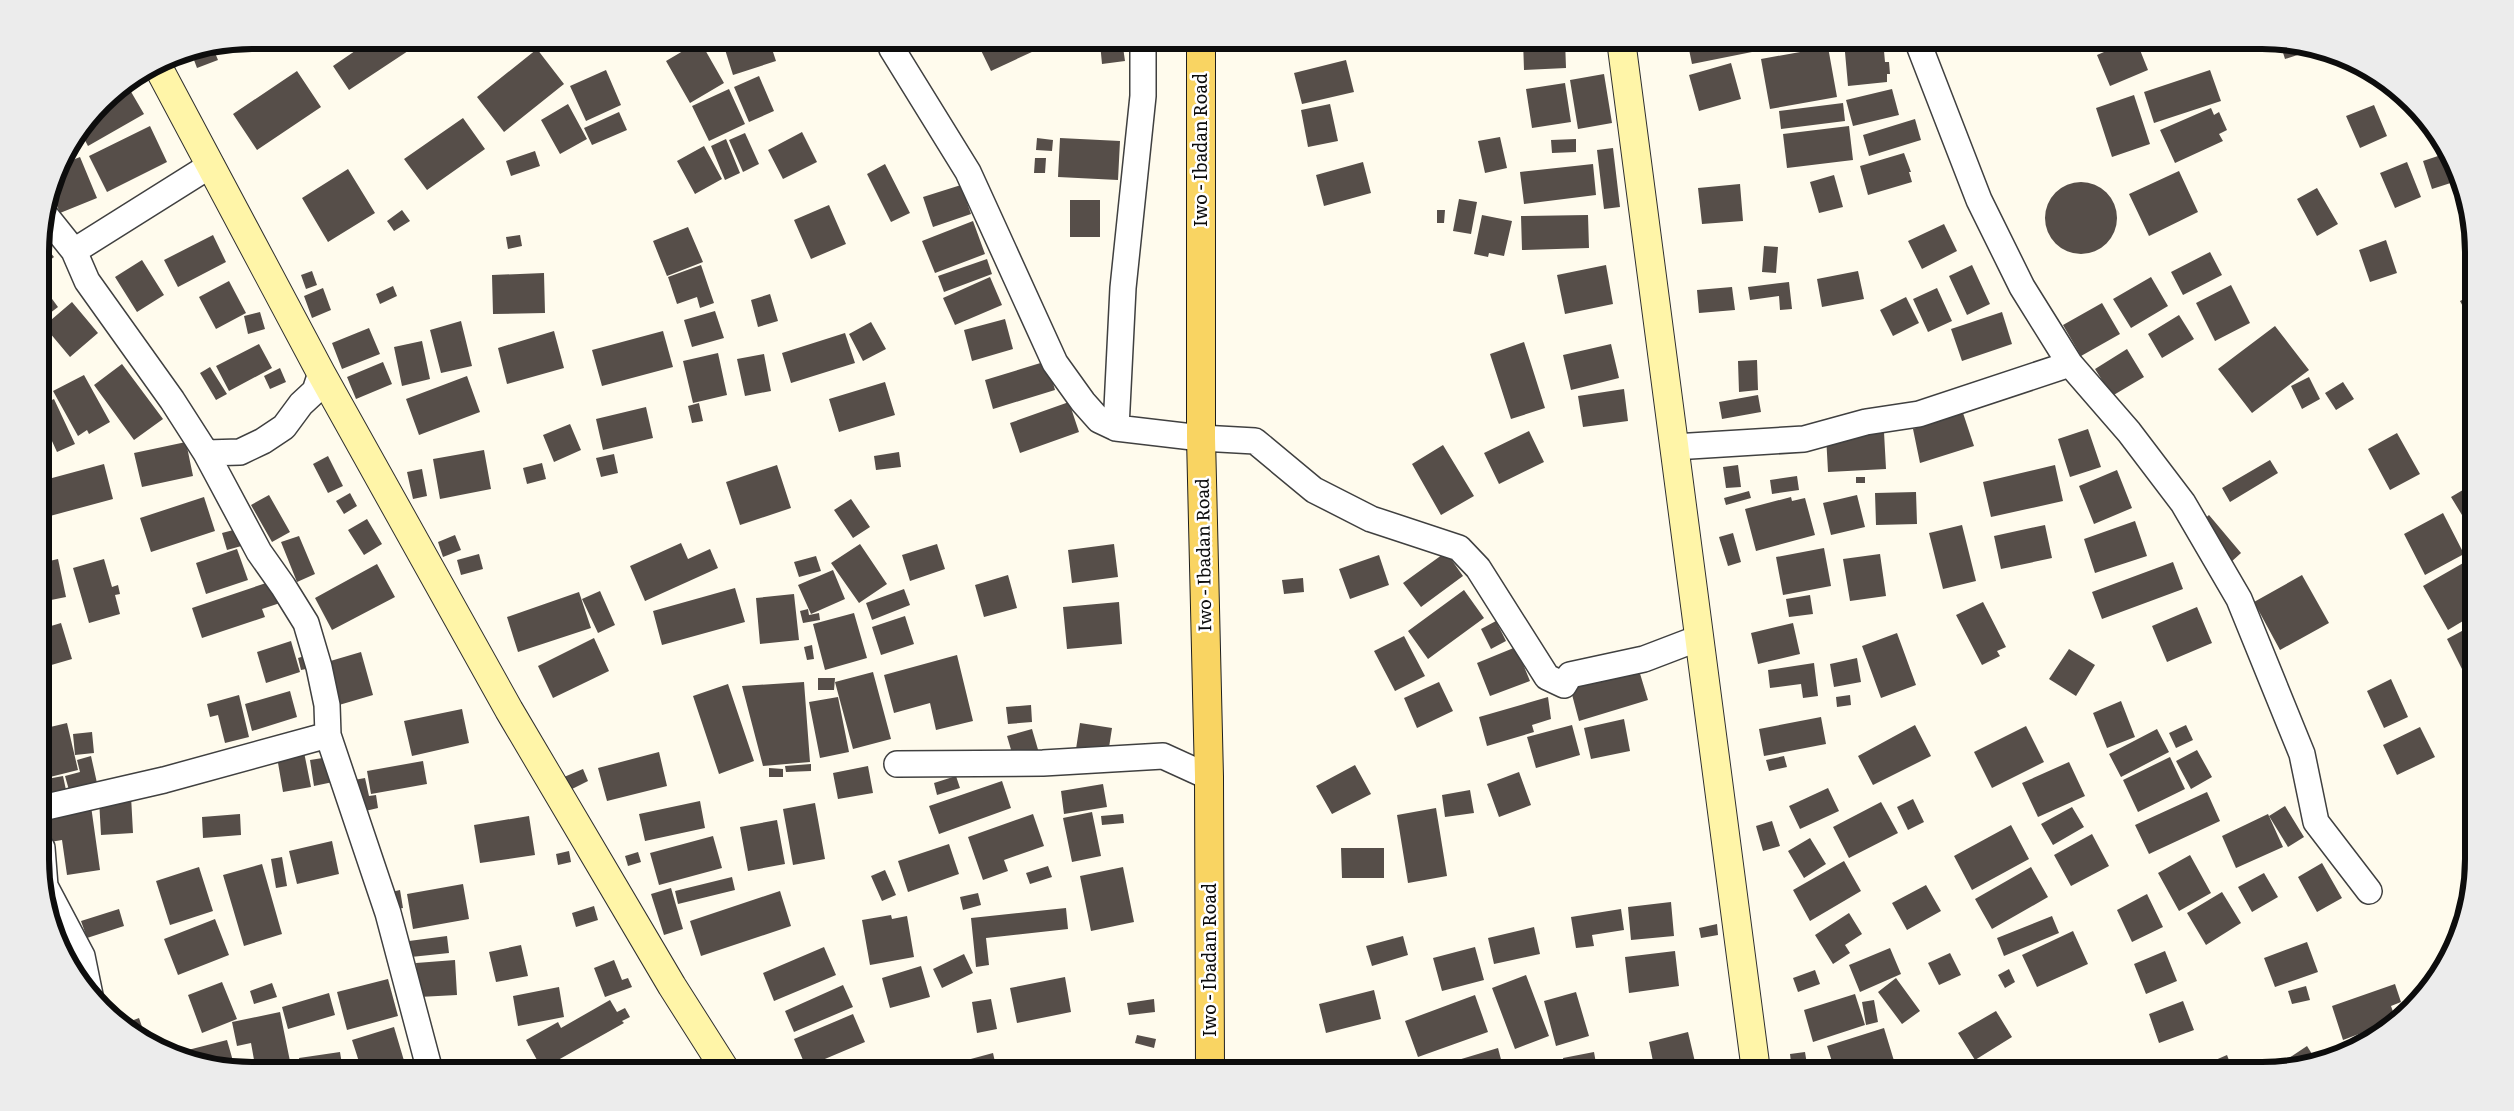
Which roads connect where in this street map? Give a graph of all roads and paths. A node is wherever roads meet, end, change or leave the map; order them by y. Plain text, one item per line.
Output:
1 (892, 49) edge
2 (1143, 49) edge
3 (1201, 49) edge
4 (1622, 49) edge
5 (1920, 49) edge
6 (161, 71) edge
7 (212, 165) junction
8 (51, 222) edge
9 (74, 251) junction
10 (2070, 364) junction
11 (321, 373) junction
12 (1116, 428) junction
13 (1200, 438) junction
14 (1674, 447) junction
15 (206, 453) junction
16 (1699, 638) junction
17 (328, 735) junction
18 (897, 764) dead end
19 (1209, 777) junction
20 (49, 806) edge
21 (2369, 891) dead end
22 (54, 903) edge
23 (86, 977) edge
24 (428, 1062) edge
25 (720, 1062) edge
26 (1210, 1062) edge
27 (1755, 1062) edge

1 - 12 street
2 - 12 street
3 - 13 main road, Iwo - Ibadan Road
4 - 14 street
5 - 10 street
6 - 7 street
7 - 9 street
7 - 11 street
8 - 9 street
9 - 15 street
10 - 14 street
10 - 21 street
11 - 15 street
11 - 25 street
12 - 13 street
13 - 16 street
13 - 19 main road, Iwo - Ibadan Road
14 - 16 street
15 - 17 street
16 - 27 street
17 - 20 street
17 - 24 street
18 - 19 street
19 - 26 main road, Iwo - Ibadan Road
22 - 23 street

